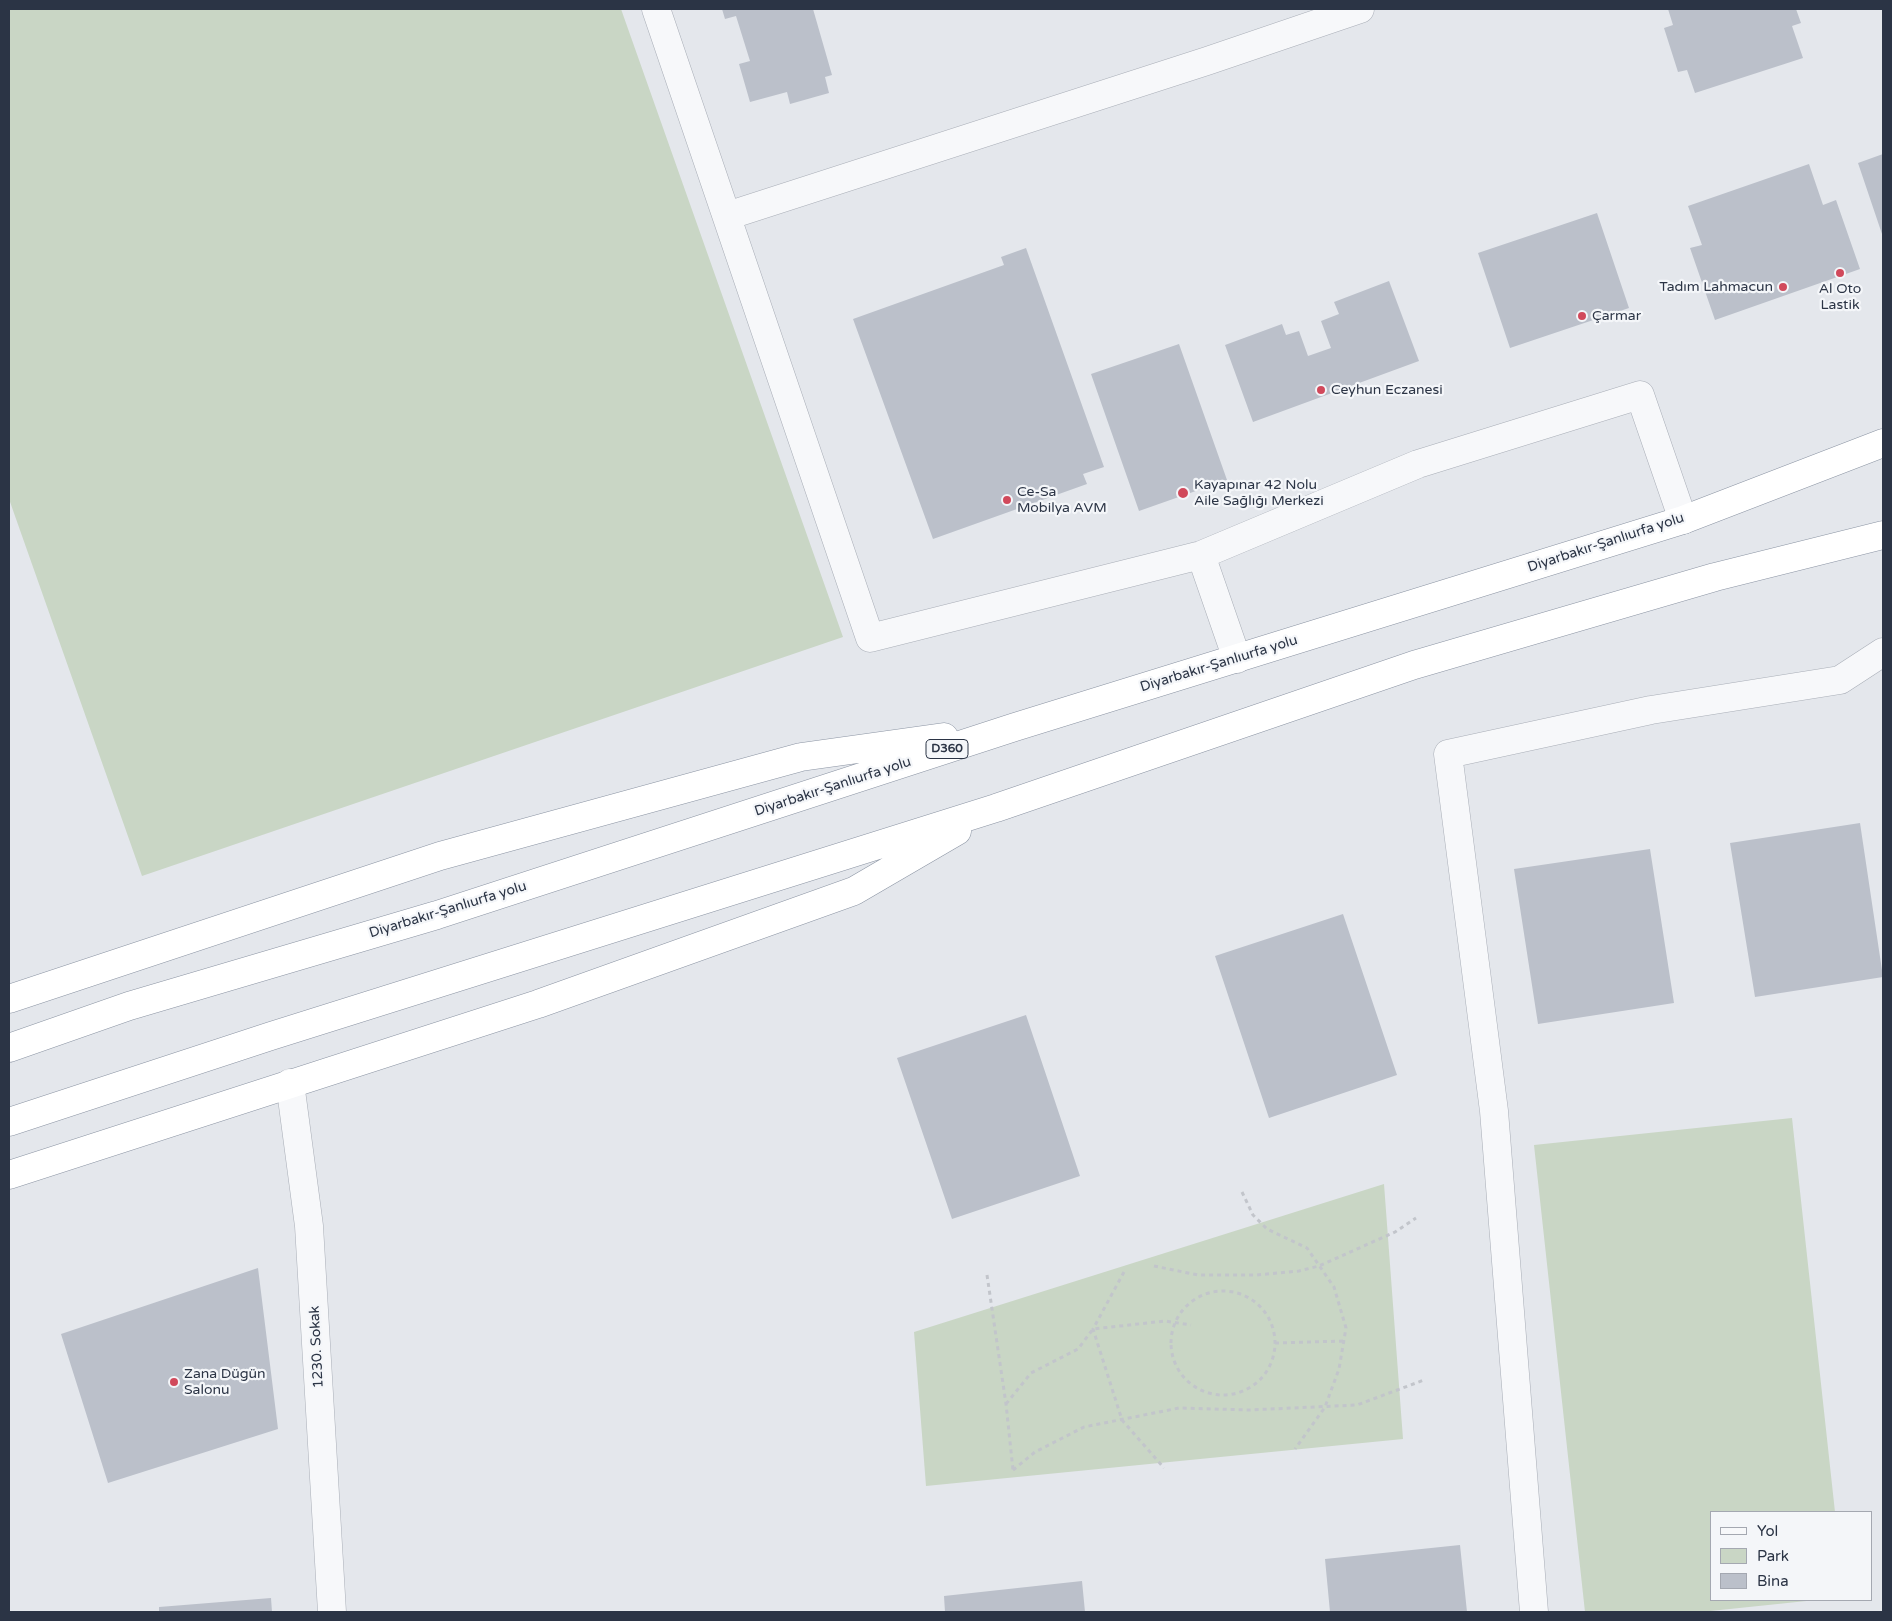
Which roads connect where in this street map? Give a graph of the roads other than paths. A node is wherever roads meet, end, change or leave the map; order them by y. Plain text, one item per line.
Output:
1 (656, 9) edge
2 (1360, 9) edge
3 (727, 216) junction
4 (1883, 443) edge
5 (1682, 520) junction
6 (1883, 534) edge
7 (1201, 555) junction
8 (1883, 652) edge
9 (1237, 659) junction
10 (1015, 727) junction
11 (996, 808) junction
12 (9, 999) edge
13 (9, 1048) edge
14 (290, 1083) junction
15 (9, 1122) edge
16 (9, 1175) edge
17 (332, 1612) edge
18 (1534, 1612) edge

1 - 3 street
2 - 3 street
3 - 7 street
4 - 5 highway, Diyarbakır-Şanlıurfa yolu / D360
5 - 7 street
5 - 9 highway, Diyarbakır-Şanlıurfa yolu / D360
6 - 11 highway
7 - 9 street
8 - 18 street
9 - 10 highway, Diyarbakır-Şanlıurfa yolu / D360
10 - 12 highway
10 - 13 highway, Diyarbakır-Şanlıurfa yolu / D360
11 - 14 highway
11 - 15 highway
14 - 16 highway
14 - 17 street, 1230. Sokak

